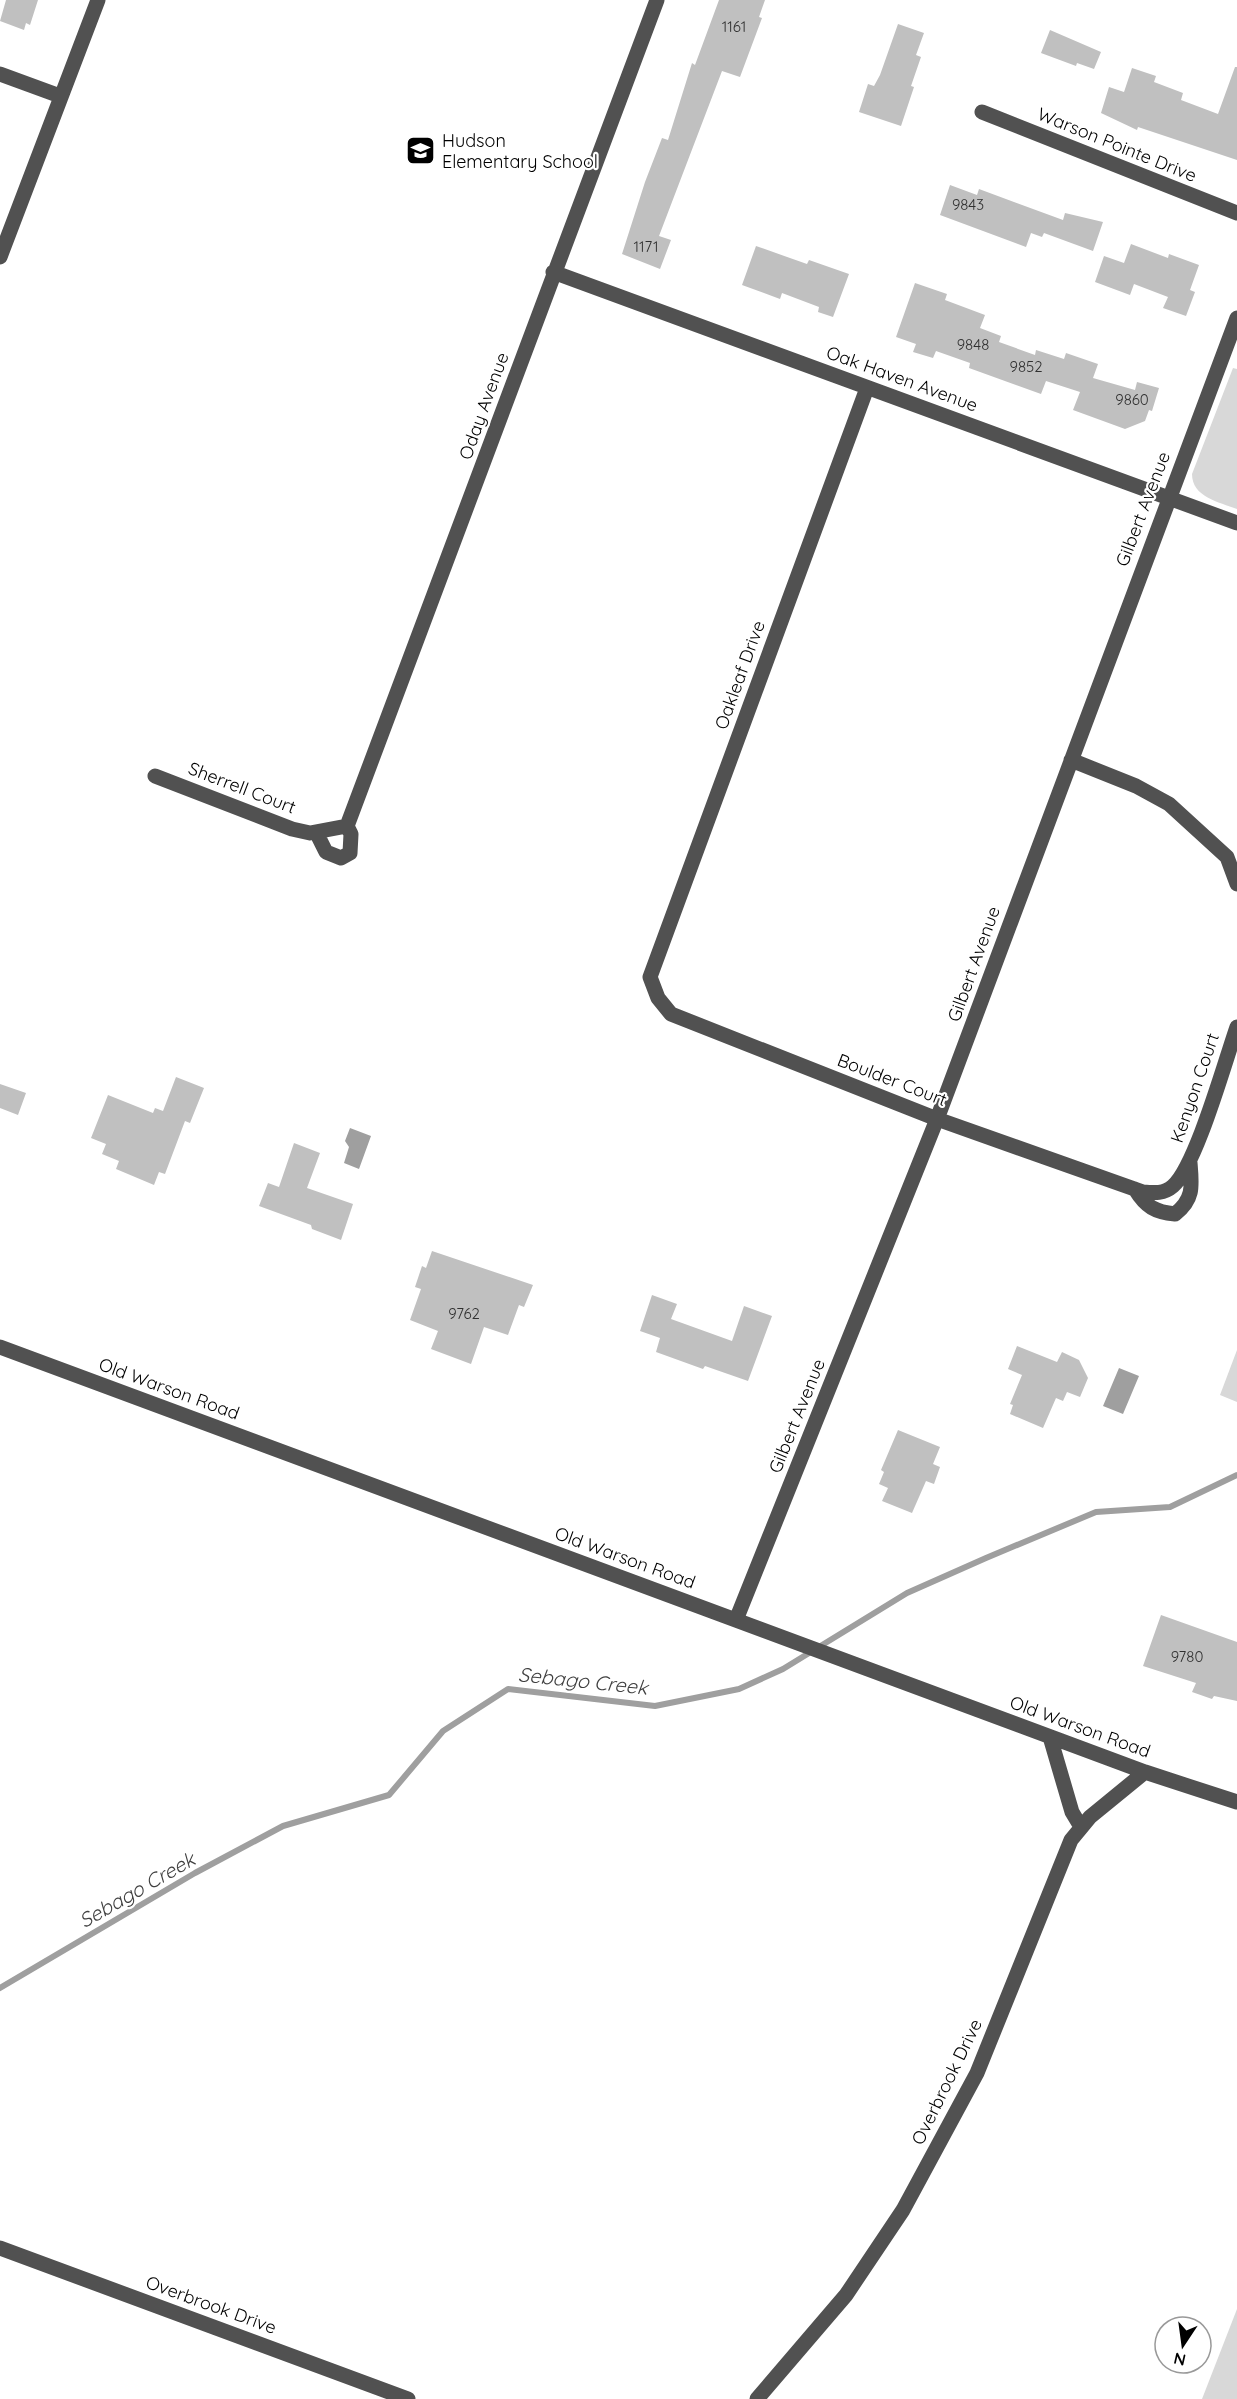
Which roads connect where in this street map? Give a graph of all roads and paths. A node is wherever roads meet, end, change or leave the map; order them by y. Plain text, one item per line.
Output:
1 (98, 0) edge
2 (657, 0) edge
3 (0, 74) edge
4 (60, 96) junction
5 (982, 112) dead end
6 (1237, 213) edge
7 (0, 257) edge
8 (553, 272) junction
9 (1237, 318) edge
10 (867, 387) junction
11 (1168, 497) junction
12 (1237, 523) edge
13 (1071, 760) junction
14 (155, 776) dead end
15 (347, 826) junction
16 (316, 832) junction
17 (1236, 880) edge
18 (650, 977) joint
19 (1237, 1027) edge
20 (937, 1119) junction
21 (1190, 1163) junction
22 (1139, 1191) junction
23 (0, 1347) edge
24 (736, 1620) junction
25 (1050, 1737) junction
26 (1145, 1772) junction
27 (1237, 1802) edge
28 (1081, 1827) junction
29 (0, 2248) edge
30 (408, 2399) edge
31 (757, 2399) edge

1 - 4 street
2 - 8 street, Oday Avenue
3 - 4 street
4 - 7 street
5 - 6 street, Warson Pointe Drive
8 - 10 street, Oak Haven Avenue
8 - 15 street, Oday Avenue
9 - 11 street, Gilbert Avenue
10 - 11 street, Oak Haven Avenue
10 - 18 street, Oakleaf Drive
11 - 12 street, Oak Haven Avenue
11 - 13 street, Gilbert Avenue
13 - 17 street
13 - 20 street, Gilbert Avenue
14 - 16 street, Sherrell Court
15 - 16 street, Sherrell Court
15 - 16 street
18 - 20 street, Boulder Court
19 - 21 street, Kenyon Court
20 - 22 street, Boulder Court
20 - 24 street, Gilbert Avenue
21 - 22 street, Kenyon Court
21 - 22 street, Kenyon Court
23 - 24 street, Old Warson Road
24 - 25 street, Old Warson Road
25 - 26 street, Old Warson Road
25 - 28 street
26 - 27 street, Old Warson Road
26 - 28 street, Overbrook Drive
28 - 31 street, Overbrook Drive
29 - 30 street, Overbrook Drive

